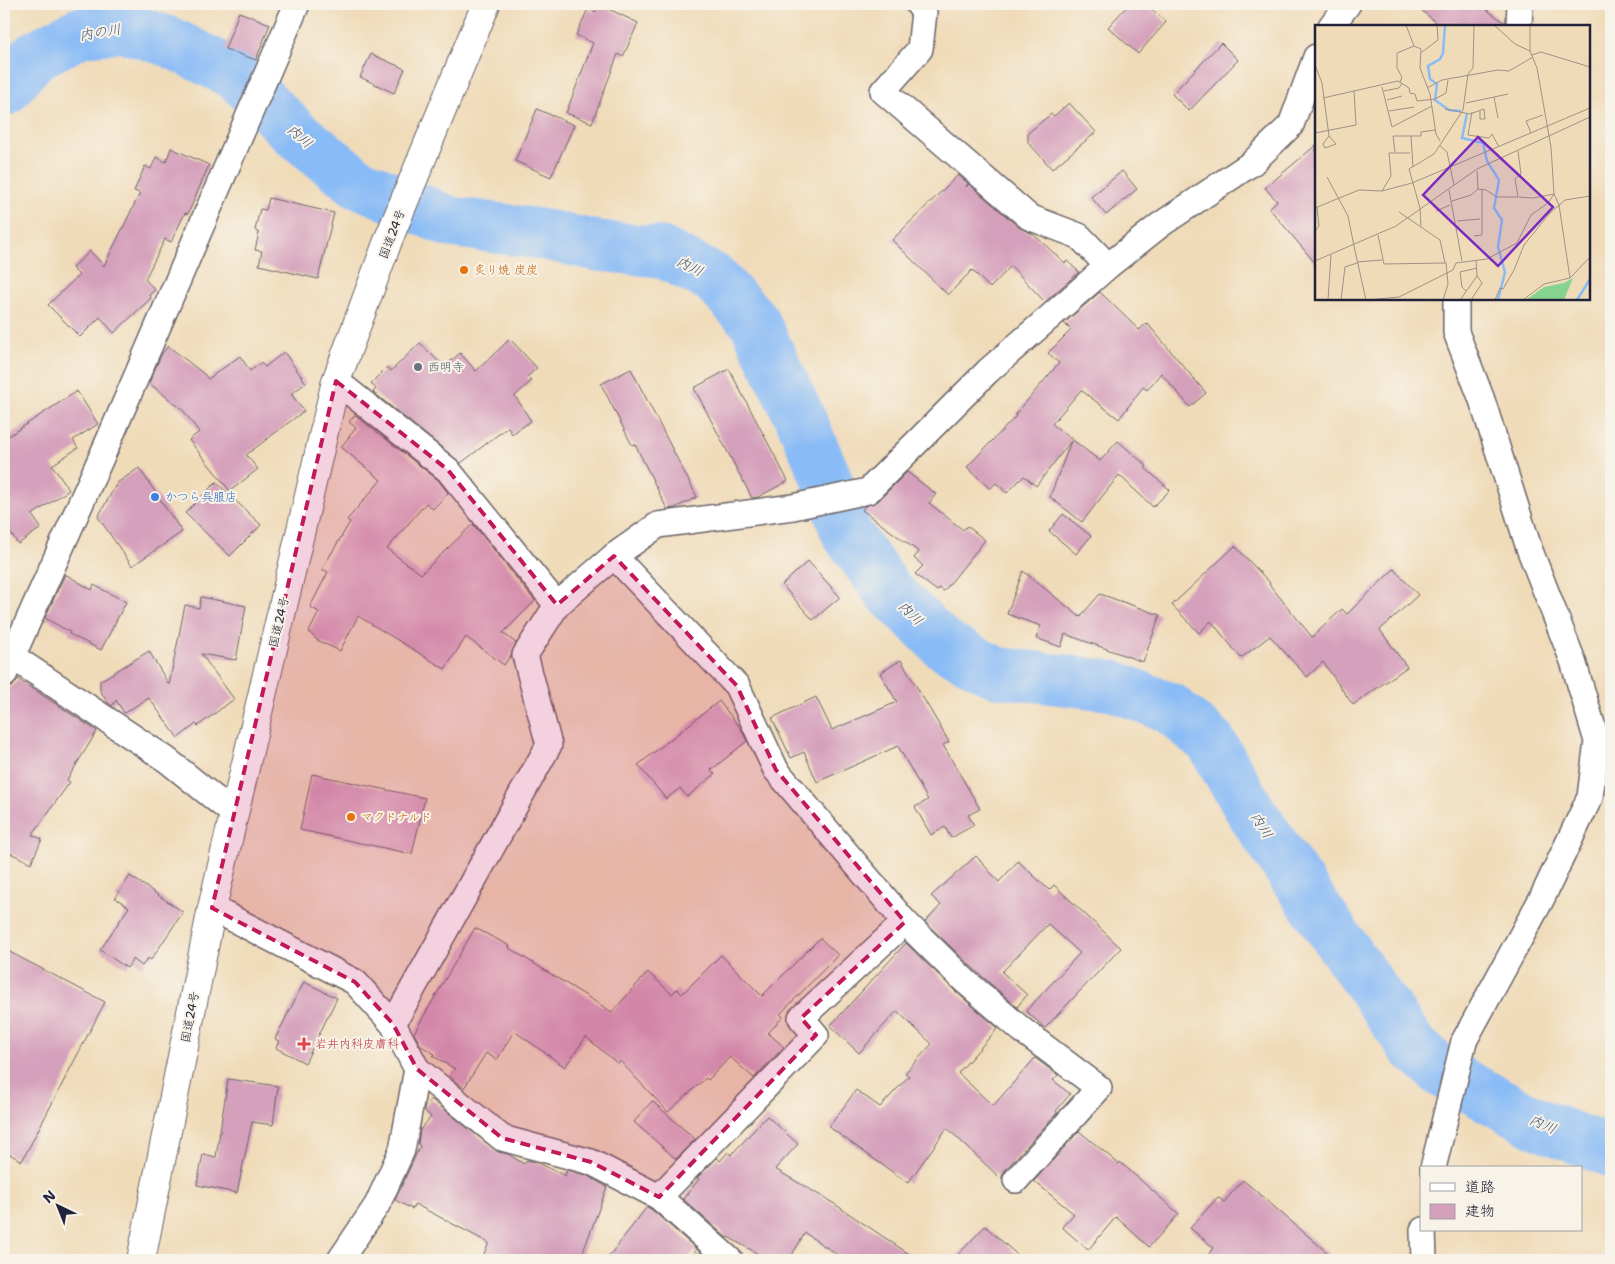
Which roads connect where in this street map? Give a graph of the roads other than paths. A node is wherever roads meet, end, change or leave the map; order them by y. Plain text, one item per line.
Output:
1 (297, 4) edge
2 (486, 4) edge
3 (918, 4) edge
4 (1348, 4) edge
5 (1520, 4) edge
6 (1332, 25) edge
7 (1519, 25) edge
8 (1315, 59) edge
9 (1108, 266) junction
10 (1456, 300) edge
11 (336, 381) junction
12 (614, 556) junction
13 (557, 605) junction
14 (6, 661) edge
15 (233, 813) junction
16 (212, 908) junction
17 (905, 922) junction
18 (393, 1024) junction
19 (417, 1069) junction
20 (1433, 1166) edge
21 (1016, 1180) dead end
22 (659, 1198) junction
23 (1423, 1232) edge
24 (140, 1260) edge
25 (340, 1260) edge
26 (730, 1260) edge
27 (1424, 1260) edge

1 - 14 street
2 - 11 highway, 国道24号
3 - 9 street
4 - 6 street
5 - 7 street
8 - 9 street
9 - 12 street
10 - 20 street
11 - 13 street
11 - 15 highway, 国道24号
12 - 13 street
12 - 17 street
13 - 18 street
14 - 15 street
15 - 16 highway, 国道24号
16 - 18 street
16 - 24 highway, 国道24号
17 - 21 street
17 - 22 street
18 - 19 street
19 - 22 street
19 - 25 street
22 - 26 street
23 - 27 street

